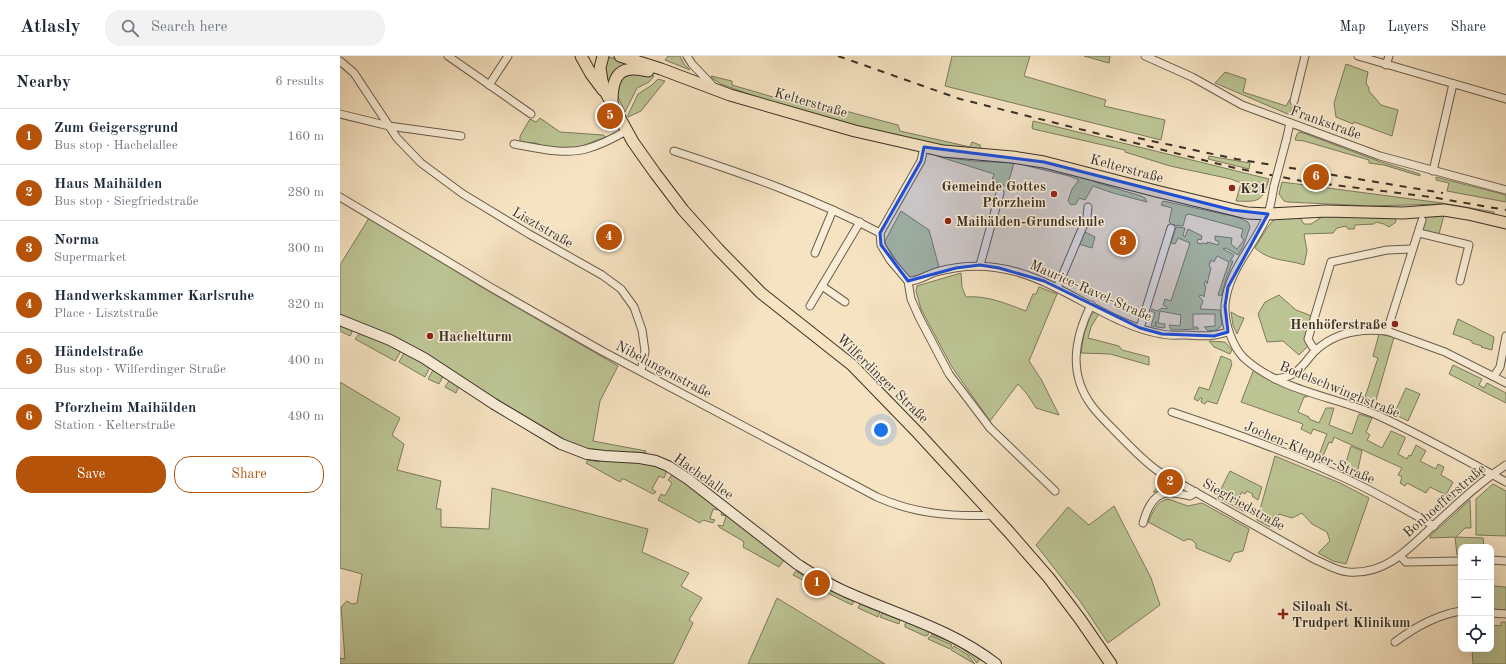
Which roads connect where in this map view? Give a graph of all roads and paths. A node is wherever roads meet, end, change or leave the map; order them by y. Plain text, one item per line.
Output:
1 (448, 56) edge
2 (508, 56) edge
3 (602, 56) edge
4 (620, 56) edge
5 (644, 56) edge
6 (687, 56) edge
7 (1145, 56) edge
8 (1305, 56) edge
9 (1358, 56) edge
10 (1389, 56) edge
11 (584, 57) edge
12 (340, 62) edge
13 (1386, 65) junction
14 (602, 81) junction
15 (1453, 84) junction
16 (489, 85) junction
17 (711, 86) junction
18 (609, 98) junction
19 (1506, 99) edge
20 (1294, 101) dead end
21 (340, 114) edge
22 (531, 114) dead end
23 (1290, 123) junction
24 (389, 126) junction
25 (626, 131) junction
26 (461, 136) dead end
27 (514, 144) dead end
28 (924, 147) junction
29 (674, 151) dead end
30 (1433, 171) junction
31 (1506, 190) edge
32 (1000, 193) dead end
33 (340, 197) edge
34 (1088, 207) dead end
35 (833, 210) junction
36 (1268, 214) junction
37 (1422, 220) dead end
38 (860, 222) junction
39 (1506, 223) edge
40 (1171, 228) dead end
41 (1419, 232) junction
42 (880, 233) junction
43 (1412, 249) junction
44 (815, 253) dead end
45 (980, 265) junction
46 (908, 281) junction
47 (1460, 281) dead end
48 (822, 286) junction
49 (1057, 288) junction
50 (845, 302) dead end
51 (1091, 305) junction
52 (810, 306) dead end
53 (340, 320) edge
54 (1140, 328) junction
55 (1387, 331) junction
56 (1228, 332) junction
57 (1506, 336) edge
58 (1316, 350) junction
59 (641, 371) junction
60 (1494, 376) junction
61 (1275, 379) junction
62 (1506, 383) edge
63 (1172, 412) dead end
64 (1506, 465) edge
65 (1492, 475) junction
66 (1506, 482) edge
67 (1055, 490) dead end
68 (1196, 492) junction
69 (994, 515) junction
70 (1143, 523) dead end
71 (1434, 526) junction
72 (1400, 556) junction
73 (1494, 560) edge
74 (1458, 561) edge
75 (1506, 561) edge
76 (1458, 612) edge
77 (1494, 613) edge
78 (1506, 614) edge
79 (1395, 642) dead end
80 (996, 664) edge
81 (1111, 664) edge

1 - 16 street
2 - 16 street
3 - 14 main road, Wilferdinger Straße
4 - 17 main road, Kelterstraße
5 - 17 main road, Kelterstraße
6 - 17 street, Kelterstraße
7 - 23 street, Frankstraße
8 - 20 street
9 - 13 street
10 - 13 street
11 - 14 main road, Wilferdinger Straße
11 - 18 main road
12 - 24 street, Lisztstraße
13 - 15 street
14 - 18 main road, Wilferdinger Straße
15 - 19 street
15 - 30 street
16 - 22 street
17 - 18 main road
17 - 28 main road, Kelterstraße
18 - 25 main road, Wilferdinger Straße
21 - 24 street
23 - 30 street, Frankstraße
23 - 36 street, Bodelschwinghstraße, bridge
24 - 26 street
24 - 59 street, Lisztstraße
25 - 27 street
25 - 69 main road, Wilferdinger Straße
28 - 36 main road, Kelterstraße
28 - 42 street
29 - 35 street
30 - 31 street, Frankstraße
32 - 45 street
33 - 59 street, Nibelungenstraße
34 - 49 street
35 - 38 street
35 - 44 street
36 - 39 main road, Kelterstraße
36 - 56 street, Bodelschwinghstraße
37 - 41 street
38 - 42 street
38 - 48 street
40 - 54 street
41 - 43 street
41 - 47 street
42 - 46 street
43 - 55 street
43 - 58 street
45 - 46 street, Maurice-Ravel-Straße
45 - 49 street, Maurice-Ravel-Straße
46 - 67 street
48 - 50 street
48 - 52 street
49 - 51 street, Maurice-Ravel-Straße
51 - 54 street, Maurice-Ravel-Straße
51 - 68 street, Siegfriedstraße
53 - 80 street, Hachelallee
54 - 56 street, Maurice-Ravel-Straße
55 - 58 street
55 - 60 street
56 - 61 street, Bodelschwinghstraße
57 - 60 street
58 - 61 street
59 - 69 street, Nibelungenstraße
60 - 62 street
61 - 65 street, Bodelschwinghstraße
63 - 71 street, Jochen-Klepper-Straße
64 - 65 street, Bonhoefferstraße
65 - 66 street, Bodelschwinghstraße
65 - 71 street, Bonhoefferstraße
68 - 70 street
68 - 72 street, Siegfriedstraße
69 - 81 main road, Wilferdinger Straße
71 - 72 street, Bonhoefferstraße
72 - 74 street
73 - 75 street
76 - 79 street
77 - 78 street

